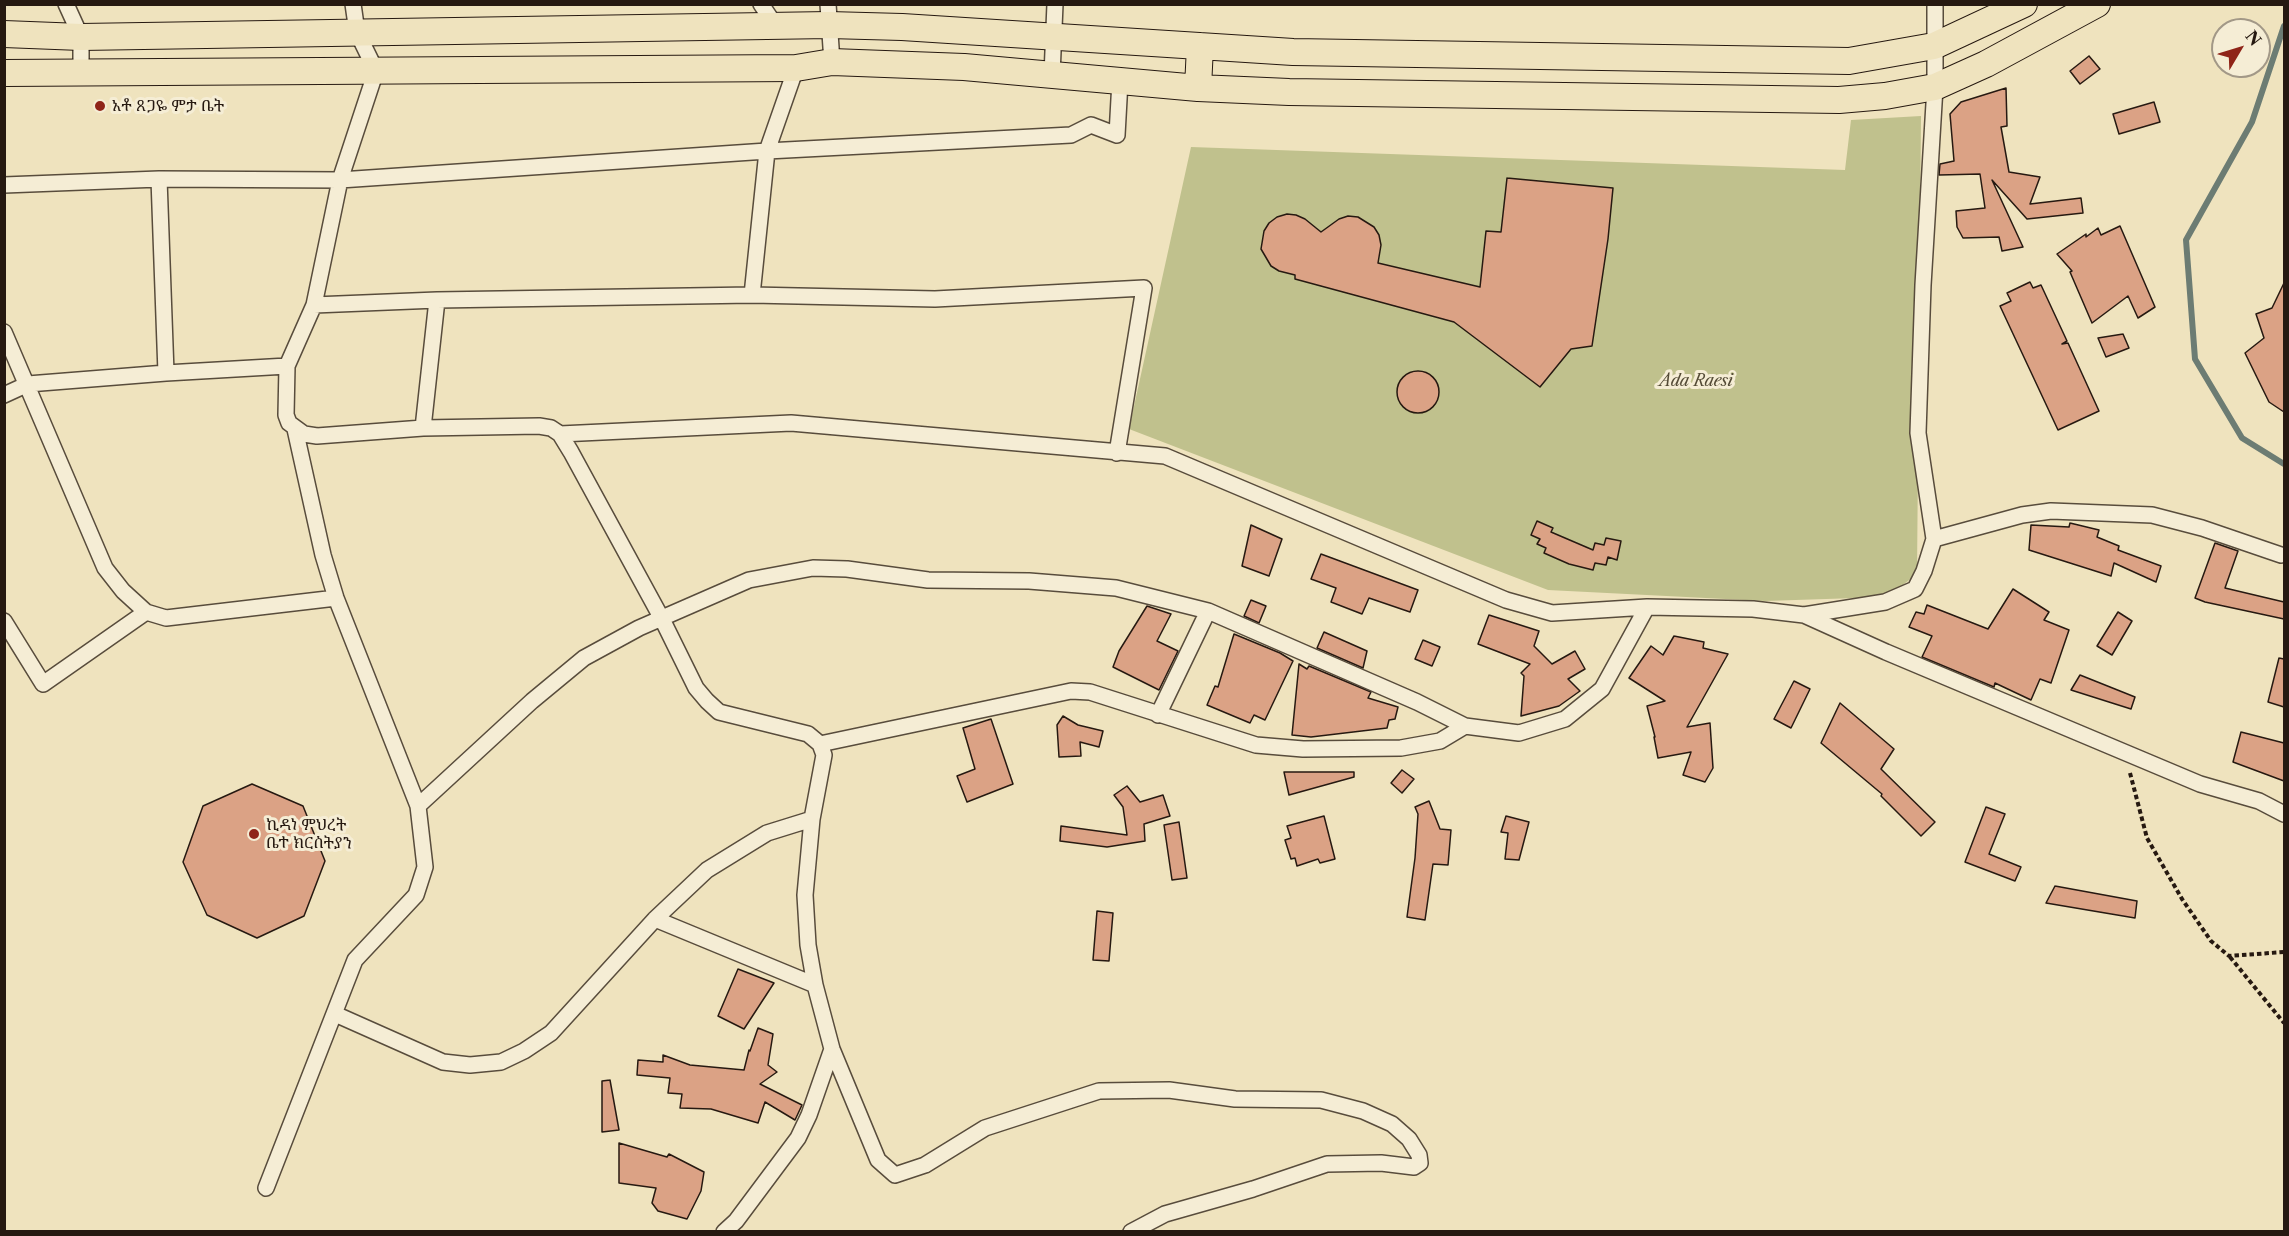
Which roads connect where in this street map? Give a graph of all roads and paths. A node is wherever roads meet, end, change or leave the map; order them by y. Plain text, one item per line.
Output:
1 (66, 4) edge
2 (353, 4) edge
3 (1055, 4) edge
4 (1935, 4) edge
5 (2024, 4) edge
6 (2097, 4) edge
7 (768, 15) edge
8 (828, 15) edge
9 (357, 32) junction
10 (4, 34) edge
11 (1053, 36) junction
12 (81, 37) junction
13 (1200, 46) junction
14 (1934, 46) junction
15 (832, 62) junction
16 (796, 68) junction
17 (376, 71) junction
18 (4, 73) edge
19 (81, 74) junction
20 (1052, 75) junction
21 (1120, 81) junction
22 (1935, 87) junction
23 (1198, 88) junction
24 (767, 151) junction
25 (159, 179) junction
26 (340, 180) junction
27 (4, 185) edge
28 (752, 295) junction
29 (437, 300) junction
30 (314, 304) junction
31 (4, 332) edge
32 (287, 366) junction
33 (166, 372) junction
34 (28, 384) junction
35 (4, 395) edge
36 (423, 428) junction
37 (295, 429) junction
38 (560, 434) junction
39 (1117, 453) junction
40 (1934, 539) junction
41 (2281, 555) dead end
42 (336, 598) junction
43 (1647, 608) junction
44 (1208, 611) junction
45 (146, 612) junction
46 (1804, 615) junction
47 (662, 619) junction
48 (4, 621) edge
49 (1158, 715) junction
50 (1465, 726) junction
51 (820, 744) junction
52 (2124, 752) junction
53 (418, 806) junction
54 (2284, 814) edge
55 (812, 819) junction
56 (655, 919) junction
57 (2284, 952) edge
58 (2229, 956) junction
59 (815, 985) junction
60 (335, 1014) junction
61 (2284, 1023) edge
62 (831, 1049) junction
63 (266, 1188) dead end
64 (724, 1232) edge
65 (1131, 1232) edge

1 - 12 street
2 - 9 street
3 - 11 street
4 - 14 street
5 - 14 main road
6 - 22 main road
7 - 8 main road
7 - 9 main road
8 - 11 main road
8 - 15 street
9 - 12 main road
9 - 17 street
10 - 12 main road
11 - 13 main road
11 - 20 street
12 - 19 street
13 - 14 main road
13 - 23 main road
14 - 22 street
15 - 16 main road
15 - 20 main road
16 - 17 main road
16 - 24 street
17 - 19 main road
17 - 26 street
18 - 19 main road
20 - 21 main road
21 - 23 main road
21 - 24 street
22 - 23 main road
22 - 40 street
24 - 26 street
24 - 28 street
25 - 26 street
25 - 27 street
25 - 33 street
26 - 30 street
28 - 29 street
28 - 39 street
29 - 30 street
29 - 36 street
30 - 32 street
31 - 34 street
32 - 33 street
32 - 37 street
33 - 34 street
34 - 35 street
34 - 45 street
36 - 37 street
36 - 38 street
37 - 42 street
38 - 39 street
38 - 47 street
39 - 43 street
40 - 41 street
40 - 46 street
42 - 45 street
42 - 53 street
43 - 46 street
43 - 50 street
44 - 47 street
44 - 49 street
44 - 50 street
45 - 48 street
46 - 52 street
47 - 51 street
47 - 53 street
49 - 50 street
49 - 51 street
51 - 55 street
52 - 54 street
52 - 58 path
53 - 60 street
55 - 56 street
55 - 59 street
56 - 59 street
56 - 60 street
57 - 58 path
58 - 61 path
59 - 62 street
60 - 63 street
62 - 64 street
62 - 65 street

